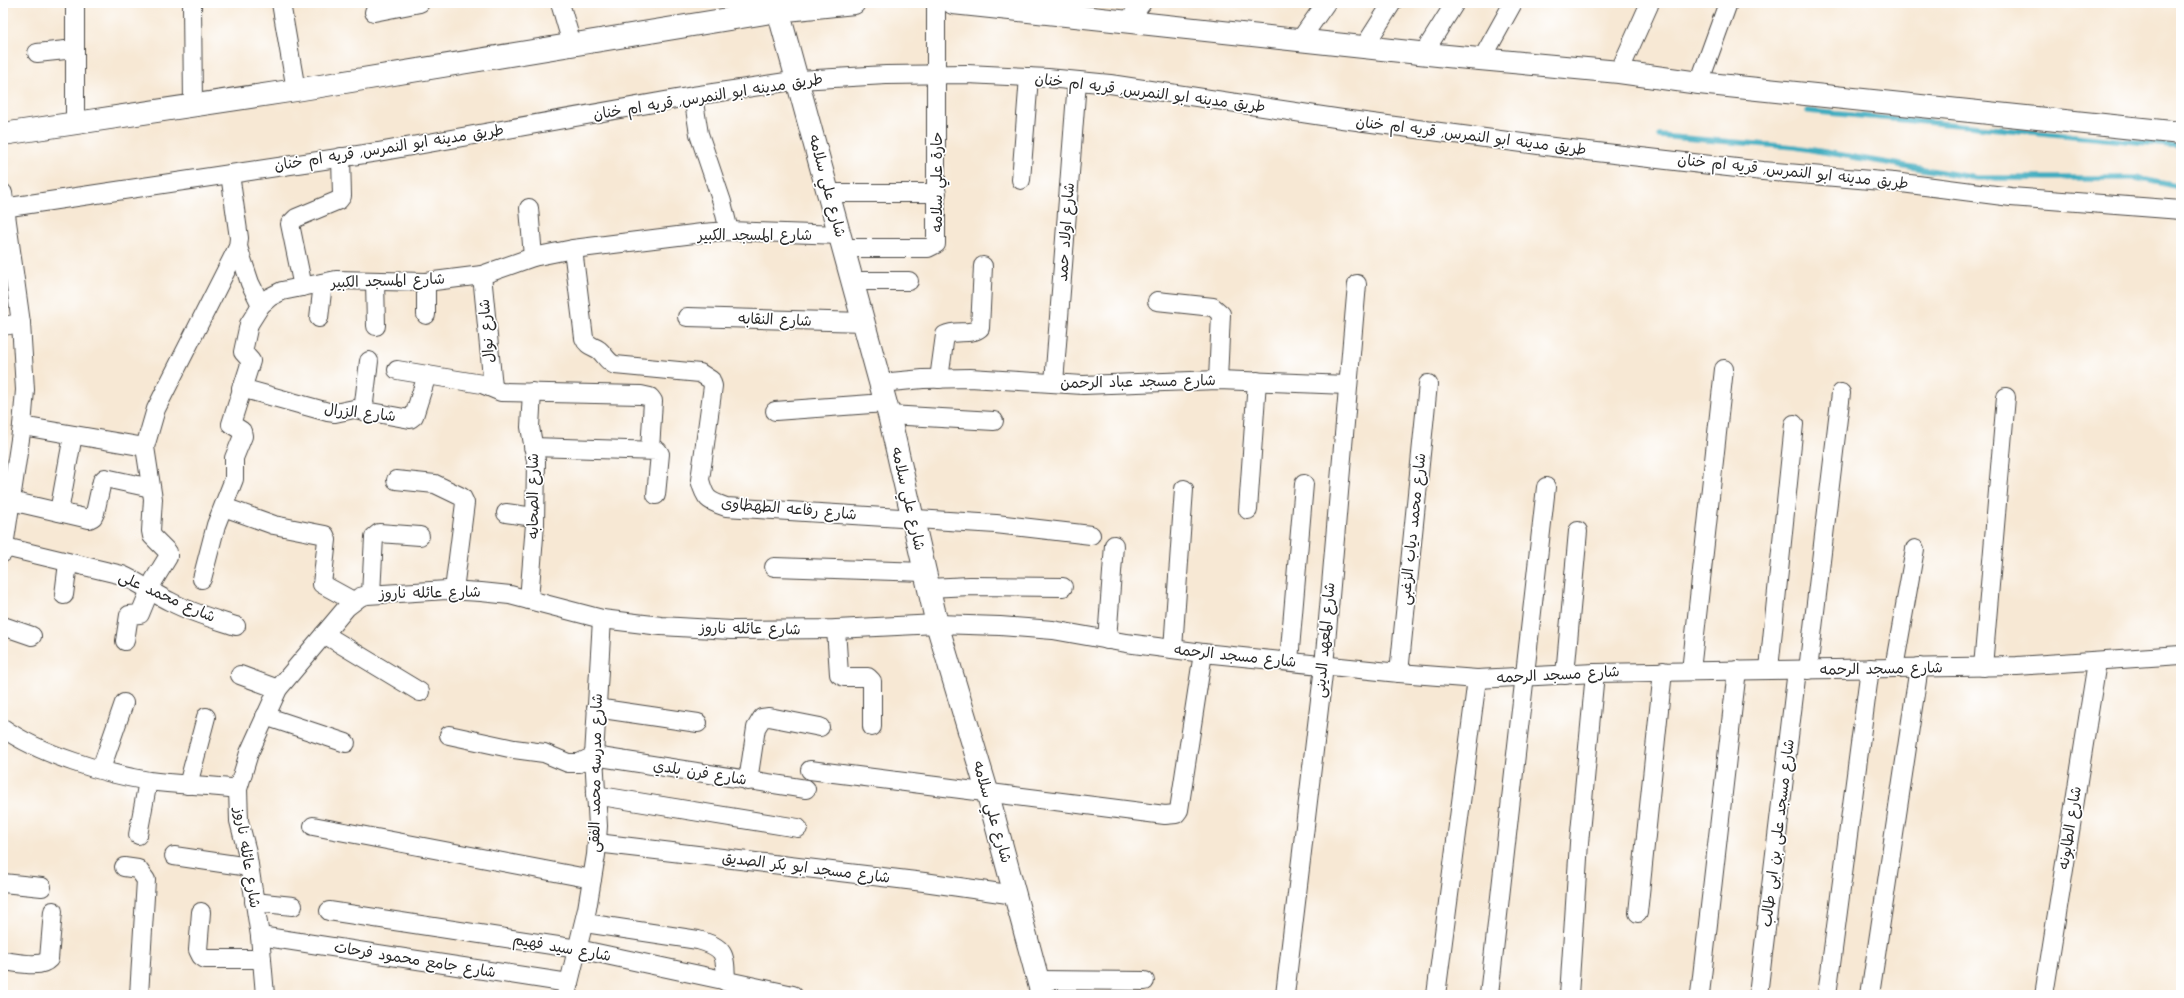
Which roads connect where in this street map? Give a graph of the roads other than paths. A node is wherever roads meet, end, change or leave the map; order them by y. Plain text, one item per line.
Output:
1 (75, 3) edge
2 (192, 3) edge
3 (281, 3) edge
4 (560, 3) edge
5 (854, 3) edge
6 (936, 3) edge
7 (953, 3) edge
8 (1142, 3) edge
9 (1326, 3) edge
10 (1392, 3) edge
11 (1455, 3) edge
12 (1513, 3) edge
13 (1728, 3) edge
14 (409, 4) edge
15 (1649, 5) dead end
16 (776, 7) edge
17 (374, 12) dead end
18 (1127, 22) junction
19 (1300, 40) junction
20 (572, 44) junction
21 (1364, 47) junction
22 (75, 49) junction
23 (37, 53) dead end
24 (1423, 54) junction
25 (1482, 59) junction
26 (1619, 72) junction
27 (937, 74) junction
28 (1029, 77) junction
29 (798, 80) junction
30 (1077, 81) junction
31 (1699, 83) junction
32 (296, 90) junction
33 (693, 96) junction
34 (193, 106) junction
35 (75, 124) junction
36 (3, 134) edge
37 (2181, 134) edge
38 (341, 157) junction
39 (230, 174) junction
40 (1021, 180) dead end
41 (828, 193) junction
42 (937, 193) junction
43 (4, 203) edge
44 (529, 208) dead end
45 (2181, 210) edge
46 (729, 232) junction
47 (842, 242) junction
48 (238, 247) junction
49 (573, 249) junction
50 (533, 258) junction
51 (984, 266) dead end
52 (482, 275) junction
53 (375, 281) junction
54 (852, 281) junction
55 (909, 281) dead end
56 (426, 282) junction
57 (323, 283) junction
58 (1357, 284) dead end
59 (303, 287) junction
60 (1157, 301) dead end
61 (261, 305) junction
62 (426, 315) dead end
63 (687, 316) dead end
64 (319, 318) dead end
65 (864, 322) junction
66 (21, 323) junction
67 (3, 326) edge
68 (376, 326) dead end
69 (369, 361) dead end
70 (1724, 368) dead end
71 (397, 370) dead end
72 (427, 375) junction
73 (939, 379) junction
74 (1218, 380) junction
75 (1257, 381) junction
76 (1054, 383) junction
77 (1428, 384) dead end
78 (1347, 385) junction
79 (241, 388) junction
80 (493, 388) junction
81 (532, 392) junction
82 (1841, 393) dead end
83 (2006, 397) dead end
84 (884, 400) junction
85 (363, 411) junction
86 (775, 412) dead end
87 (994, 421) dead end
88 (1794, 424) dead end
89 (22, 426) junction
90 (73, 435) junction
91 (533, 447) junction
92 (145, 448) junction
93 (650, 450) junction
94 (10, 452) edge
95 (396, 480) dead end
96 (1304, 484) dead end
97 (1546, 487) dead end
98 (151, 488) junction
99 (1184, 489) dead end
100 (656, 495) dead end
101 (11, 501) junction
102 (224, 507) junction
103 (1248, 510) dead end
104 (59, 512) junction
105 (506, 513) dead end
106 (534, 517) junction
107 (913, 519) junction
108 (1578, 531) dead end
109 (1091, 535) dead end
110 (420, 536) dead end
111 (1114, 545) dead end
112 (1915, 549) dead end
113 (4, 550) edge
114 (68, 563) junction
115 (774, 567) dead end
116 (202, 580) dead end
117 (927, 580) junction
118 (1063, 587) dead end
119 (150, 589) junction
120 (454, 590) junction
121 (371, 594) junction
122 (64, 595) dead end
123 (529, 600) junction
124 (353, 602) junction
125 (602, 619) junction
126 (937, 624) junction
127 (3, 626) edge
128 (236, 626) dead end
129 (836, 629) junction
130 (324, 634) junction
131 (32, 636) dead end
132 (1107, 640) junction
133 (125, 641) dead end
134 (1173, 649) junction
135 (1203, 653) junction
136 (2181, 655) edge
137 (1289, 661) junction
138 (2097, 662) junction
139 (1324, 666) junction
140 (1918, 667) junction
141 (1983, 667) junction
142 (1870, 668) junction
143 (1894, 668) junction
144 (1769, 669) junction
145 (1737, 670) junction
146 (1803, 670) junction
147 (1663, 671) junction
148 (1691, 671) junction
149 (1595, 673) junction
150 (1399, 674) junction
151 (240, 675) dead end
152 (1565, 675) junction
153 (1526, 677) junction
154 (1477, 679) junction
155 (278, 689) junction
156 (420, 692) dead end
157 (124, 703) dead end
158 (596, 708) junction
159 (265, 716) junction
160 (206, 717) dead end
161 (698, 723) dead end
162 (820, 727) dead end
163 (872, 727) dead end
164 (3, 728) edge
165 (449, 735) dead end
166 (346, 743) dead end
167 (594, 756) junction
168 (101, 769) junction
169 (810, 770) dead end
170 (148, 780) junction
171 (748, 781) junction
172 (188, 785) junction
173 (238, 789) junction
174 (806, 789) dead end
175 (987, 791) junction
176 (595, 796) junction
177 (313, 826) dead end
178 (798, 828) dead end
179 (138, 835) dead end
180 (597, 843) junction
181 (174, 856) dead end
182 (124, 867) dead end
183 (249, 867) junction
184 (592, 879) junction
185 (3, 883) edge
186 (42, 887) dead end
187 (1015, 895) junction
188 (254, 902) junction
189 (293, 906) dead end
190 (53, 911) dead end
191 (329, 911) dead end
192 (200, 912) dead end
193 (1638, 913) dead end
194 (585, 922) junction
195 (260, 936) junction
196 (578, 949) junction
197 (262, 959) junction
198 (3, 961) edge
199 (1145, 981) dead end
200 (726, 982) junction
201 (1040, 987) edge
202 (568, 989) edge
203 (1700, 994) dead end
204 (139, 995) edge
205 (265, 995) edge
206 (793, 995) edge
207 (1285, 995) edge
208 (1436, 995) edge
209 (1489, 995) edge
210 (1569, 995) edge
211 (1758, 995) edge
212 (1827, 995) edge
213 (1870, 995) edge
214 (2044, 995) edge

1 - 22 street
2 - 34 street
3 - 32 street
4 - 20 street
5 - 16 street
6 - 27 street, حارة علي سلامه
7 - 18 street
8 - 18 street
9 - 19 street
10 - 21 street
11 - 24 street
12 - 25 street
13 - 31 street
14 - 17 street
15 - 26 street
16 - 20 street
16 - 29 street, شارع علي سلامه
18 - 19 street
19 - 21 street
20 - 32 street
21 - 24 street
22 - 23 street
22 - 35 street
24 - 25 street
25 - 26 street
26 - 31 street
27 - 28 street, طريق مدينه ابو النمرس, قريه ام خنان
27 - 29 street, طريق مدينه ابو النمرس, قريه ام خنان
27 - 42 street, حارة علي سلامه
28 - 30 street, طريق مدينه ابو النمرس, قريه ام خنان
28 - 40 street
29 - 33 street, طريق مدينه ابو النمرس, قريه ام خنان
29 - 41 street, شارع علي سلامه
30 - 45 street, طريق مدينه ابو النمرس, قريه ام خنان
30 - 76 street, شارع اولاد حمد
31 - 37 street
32 - 34 street
33 - 38 street, طريق مدينه ابو النمرس, قريه ام خنان
33 - 46 street
34 - 35 street
35 - 36 street
38 - 39 street, طريق مدينه ابو النمرس, قريه ام خنان
38 - 59 street
39 - 43 street, طريق مدينه ابو النمرس, قريه ام خنان
39 - 48 street
41 - 42 street
41 - 47 street, شارع علي سلامه
42 - 47 street, حارة علي سلامه
43 - 66 street
44 - 50 street
46 - 47 street, شارع المسجد الكبير
46 - 49 street, شارع المسجد الكبير
47 - 54 street, شارع علي سلامه
48 - 61 street
48 - 92 street
49 - 50 street, شارع المسجد الكبير
49 - 107 street, شارع رفاعه الطهطاوى
50 - 52 street, شارع المسجد الكبير
51 - 73 street
52 - 56 street, شارع المسجد الكبير
52 - 80 street, شارع نوال
53 - 56 street, شارع المسجد الكبير
53 - 57 street, شارع المسجد الكبير
53 - 68 street
54 - 55 street
54 - 65 street, شارع علي سلامه
56 - 62 street
57 - 59 street, شارع المسجد الكبير
57 - 64 street
58 - 78 street, شارع المعهد الدينى
59 - 61 street, شارع المسجد الكبير
60 - 74 street
61 - 79 street, شارع المسجد الكبير
63 - 65 street, شارع النقابه
65 - 84 street, شارع علي سلامه
66 - 67 street
66 - 89 street
69 - 85 street
70 - 148 street
71 - 72 street
72 - 80 street
72 - 85 street, شارع الزرال
73 - 76 street, شارع مسجد عباد الرحمن
73 - 84 street, شارع مسجد عباد الرحمن
74 - 75 street, شارع مسجد عباد الرحمن
74 - 76 street, شارع مسجد عباد الرحمن
75 - 78 street, شارع مسجد عباد الرحمن
75 - 103 street
77 - 150 street, شارع محمد دياب الزغبى
78 - 139 street, شارع المعهد الدينى
79 - 85 street, شارع الزرال
79 - 102 street, شارع المسجد الكبير
80 - 81 street
81 - 91 street, شارع الصحابه
81 - 93 street
82 - 146 street, شارع مسجد على بن ابى طالب
83 - 141 street
84 - 86 street
84 - 87 street
84 - 107 street, شارع علي سلامه
88 - 144 street
89 - 90 street
89 - 94 street
90 - 92 street
90 - 104 street
91 - 93 street
91 - 106 street, شارع الصحابه
92 - 98 street
93 - 100 street
94 - 101 street
95 - 120 street
96 - 137 street
97 - 153 street
98 - 104 street
98 - 119 street
99 - 134 street
101 - 104 street
101 - 113 street
102 - 116 street, شارع المسجد الكبير
102 - 124 street
105 - 106 street
106 - 123 street, شارع الصحابه
107 - 109 street
107 - 117 street, شارع علي سلامه
108 - 152 street
110 - 121 street
111 - 132 street
112 - 143 street
113 - 114 street, شارع محمد على
114 - 119 street, شارع محمد على
114 - 122 street
115 - 117 street
117 - 118 street
117 - 126 street, شارع علي سلامه
119 - 128 street, شارع محمد على
119 - 133 street
120 - 121 street, شارع عائله ناروز
120 - 123 street, شارع عائله ناروز
121 - 124 street, شارع عائله ناروز
123 - 125 street, شارع عائله ناروز
124 - 130 street, شارع عائله ناروز
125 - 129 street, شارع عائله ناروز
125 - 158 street, شارع مدرسه محمد الفقى
126 - 129 street, شارع عائله ناروز
126 - 132 street, شارع مسجد الرحمه
126 - 175 street, شارع علي سلامه
127 - 131 street
129 - 163 street
130 - 155 street, شارع عائله ناروز
130 - 156 street
132 - 134 street, شارع مسجد الرحمه
134 - 135 street, شارع مسجد الرحمه
135 - 137 street, شارع مسجد الرحمه
135 - 175 street
136 - 138 street, شارع مسجد الرحمه
137 - 139 street, شارع مسجد الرحمه
138 - 141 street, شارع مسجد الرحمه
138 - 214 street, شارع الطابونه
139 - 150 street, شارع مسجد الرحمه
139 - 207 street, شارع المعهد الدينى
140 - 141 street, شارع مسجد الرحمه
140 - 143 street, شارع مسجد الرحمه
140 - 213 street
142 - 143 street, شارع مسجد الرحمه
142 - 146 street, شارع مسجد الرحمه
142 - 212 street
144 - 145 street, شارع مسجد الرحمه
144 - 146 street, شارع مسجد الرحمه
145 - 148 street, شارع مسجد الرحمه
145 - 203 street
146 - 211 street, شارع مسجد على بن ابى طالب
147 - 148 street, شارع مسجد الرحمه
147 - 149 street, شارع مسجد الرحمه
147 - 193 street
149 - 152 street, شارع مسجد الرحمه
149 - 210 street
150 - 154 street, شارع مسجد الرحمه
151 - 155 street
152 - 153 street, شارع مسجد الرحمه
153 - 154 street, شارع مسجد الرحمه
153 - 209 street
154 - 208 street
155 - 159 street, شارع عائله ناروز
157 - 168 street
158 - 161 street
158 - 167 street, شارع مدرسه محمد الفقى
159 - 166 street
159 - 173 street, شارع عائله ناروز
160 - 172 street
162 - 171 street
164 - 168 street
165 - 167 street
167 - 171 street, شارع فرن بلدي
167 - 176 street, شارع مدرسه محمد الفقى
168 - 170 street
169 - 175 street
170 - 172 street
170 - 179 street
171 - 174 street, شارع فرن بلدي
172 - 173 street
173 - 183 street, شارع عائله ناروز
175 - 187 street, شارع علي سلامه
176 - 178 street
176 - 180 street, شارع مدرسه محمد الفقى
177 - 184 street
180 - 184 street, شارع مدرسه محمد الفقى
180 - 187 street, شارع مسجد ابو بكر الصديق
181 - 183 street
182 - 204 street
183 - 188 street, شارع عائله ناروز
184 - 194 street, شارع مدرسه محمد الفقى
185 - 186 street
187 - 201 street, شارع علي سلامه
188 - 189 street
188 - 195 street, شارع عائله ناروز
190 - 198 street
191 - 196 street, شارع سيد فهيم
192 - 197 street
194 - 196 street, شارع مدرسه محمد الفقى
194 - 200 street
195 - 197 street, شارع عائله ناروز
195 - 202 street, شارع جامع محمود فرحات
196 - 200 street, شارع سيد فهيم
196 - 202 street, شارع مدرسه محمد الفقى
197 - 205 street, شارع عائله ناروز
199 - 201 street
200 - 206 street, شارع سيد فهيم

